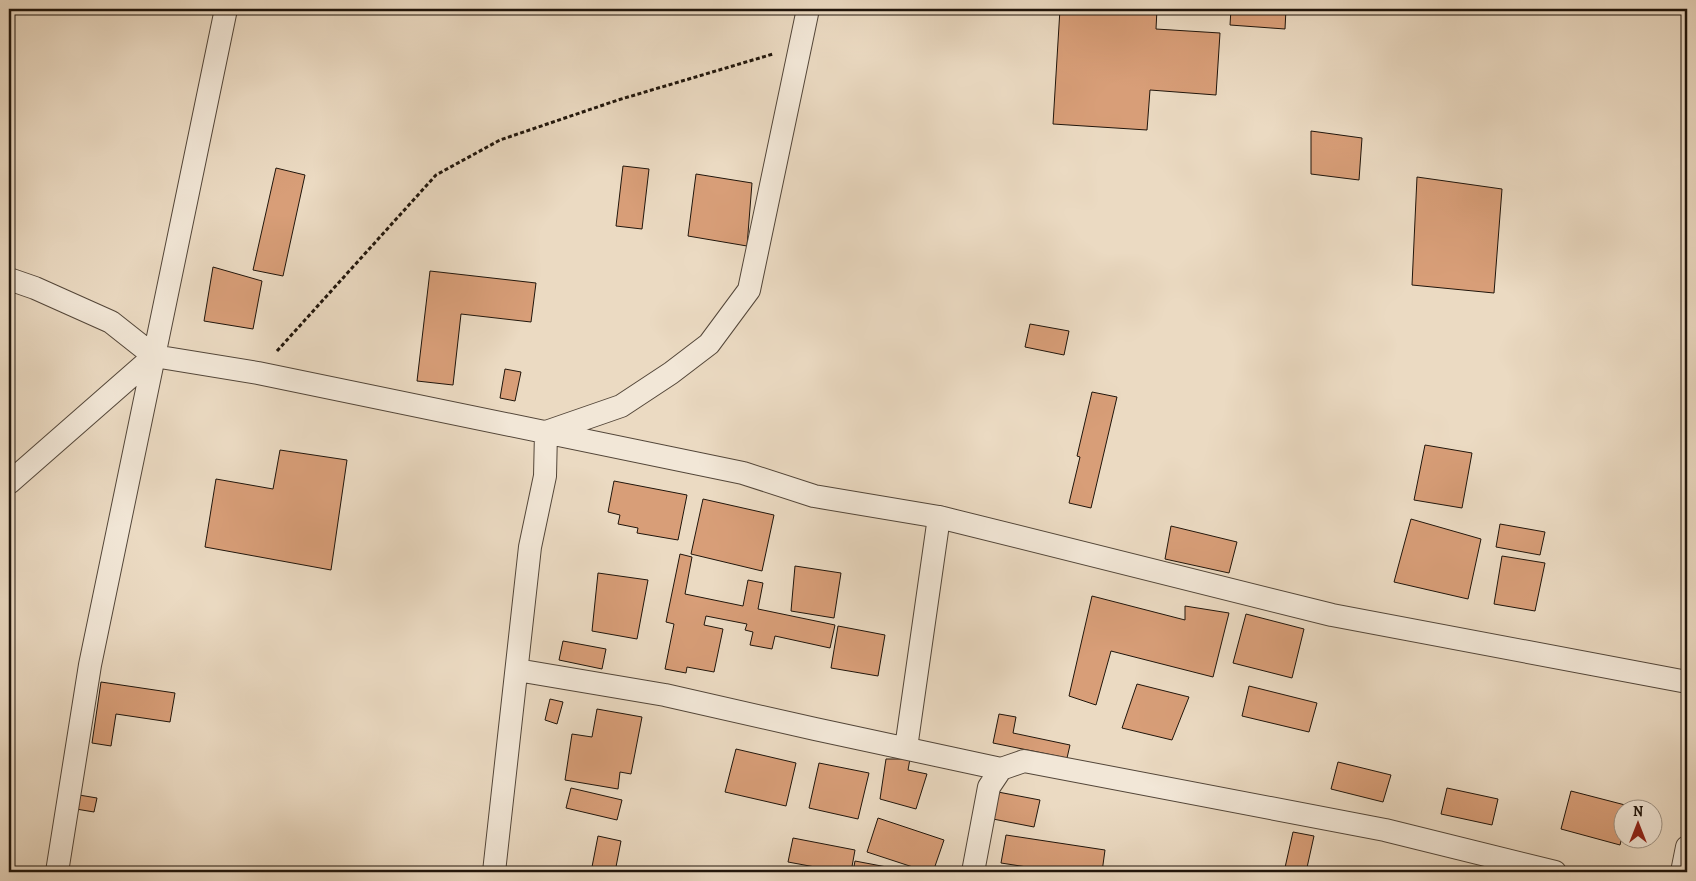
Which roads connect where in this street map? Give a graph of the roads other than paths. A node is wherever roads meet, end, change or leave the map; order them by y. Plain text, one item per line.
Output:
1 (226, 9) edge
2 (808, 9) edge
3 (9, 279) edge
4 (154, 356) junction
5 (546, 432) junction
6 (9, 482) edge
7 (939, 517) junction
8 (517, 670) junction
9 (1687, 682) edge
10 (906, 748) junction
11 (1002, 769) junction
12 (1687, 847) edge
13 (1508, 867) edge
14 (57, 872) edge
15 (494, 872) edge
16 (973, 872) edge
17 (1555, 872) edge
18 (1682, 872) edge

1 - 4 street
2 - 5 street
3 - 4 street
4 - 5 street
4 - 6 street
4 - 14 street
5 - 7 street
5 - 8 street
7 - 9 street
7 - 10 street
8 - 10 street
8 - 15 street
10 - 11 street
11 - 13 street
11 - 16 street
12 - 18 street
13 - 17 street

